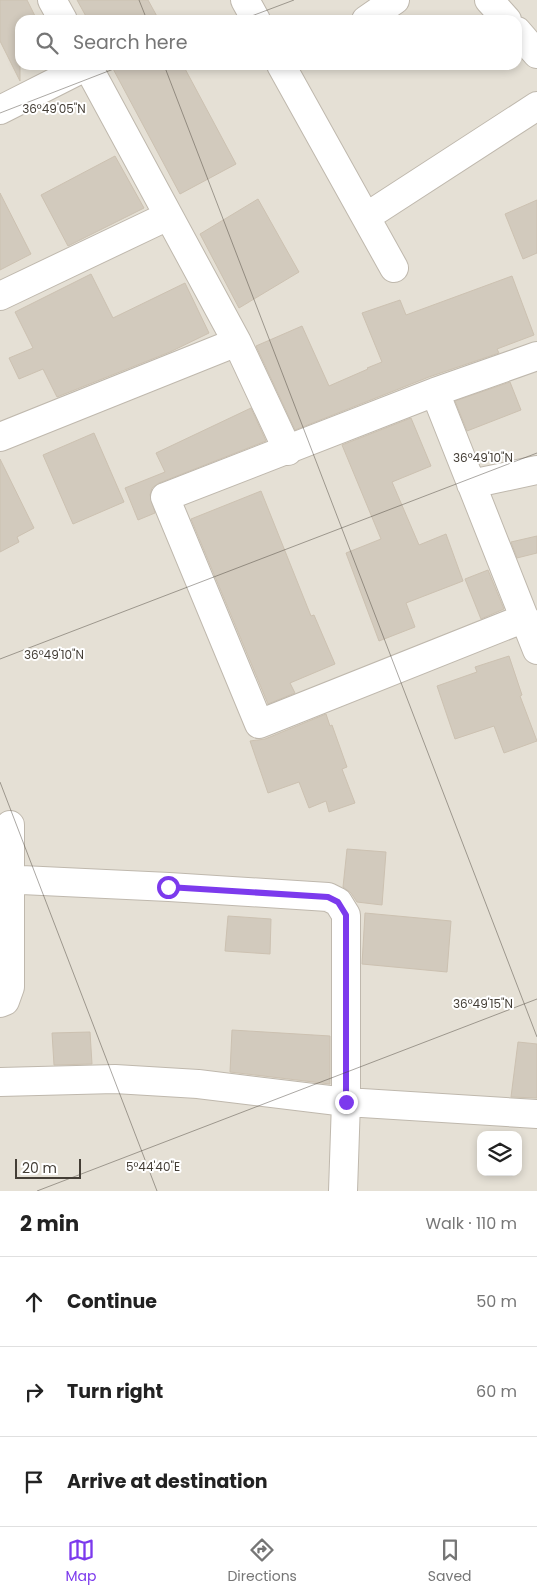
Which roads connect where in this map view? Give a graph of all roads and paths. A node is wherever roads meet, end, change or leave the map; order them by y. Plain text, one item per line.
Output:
1 (52, 0) edge
2 (245, 0) edge
3 (395, 0) edge
4 (489, 0) edge
5 (60, 15) edge
6 (253, 15) edge
7 (373, 15) edge
8 (502, 15) edge
9 (522, 38) edge
10 (537, 54) edge
11 (77, 70) edge
12 (90, 70) edge
13 (290, 70) edge
14 (537, 106) edge
15 (0, 110) edge
16 (168, 216) junction
17 (366, 217) junction
18 (394, 268) dead end
19 (0, 296) edge
20 (237, 342) junction
21 (537, 356) edge
22 (435, 392) junction
23 (0, 437) edge
24 (288, 451) junction
25 (537, 470) edge
26 (471, 484) junction
27 (525, 618) junction
28 (537, 650) edge
29 (10, 824) dead end
30 (5, 879) edge
31 (0, 1003) edge
32 (0, 1082) edge
33 (346, 1102) junction
34 (537, 1114) edge
35 (343, 1191) edge

1 - 5 street
2 - 6 street
3 - 7 street
4 - 8 street
9 - 10 street
11 - 15 street
12 - 16 street
13 - 17 street
14 - 17 street
16 - 19 street
16 - 20 street
17 - 18 street
20 - 23 street
20 - 24 street
21 - 22 street
22 - 24 street
22 - 26 street
24 - 27 street
25 - 26 street
26 - 27 street
27 - 28 street
29 - 30 street
30 - 31 street
30 - 33 street
32 - 33 street
33 - 34 street
33 - 35 street

